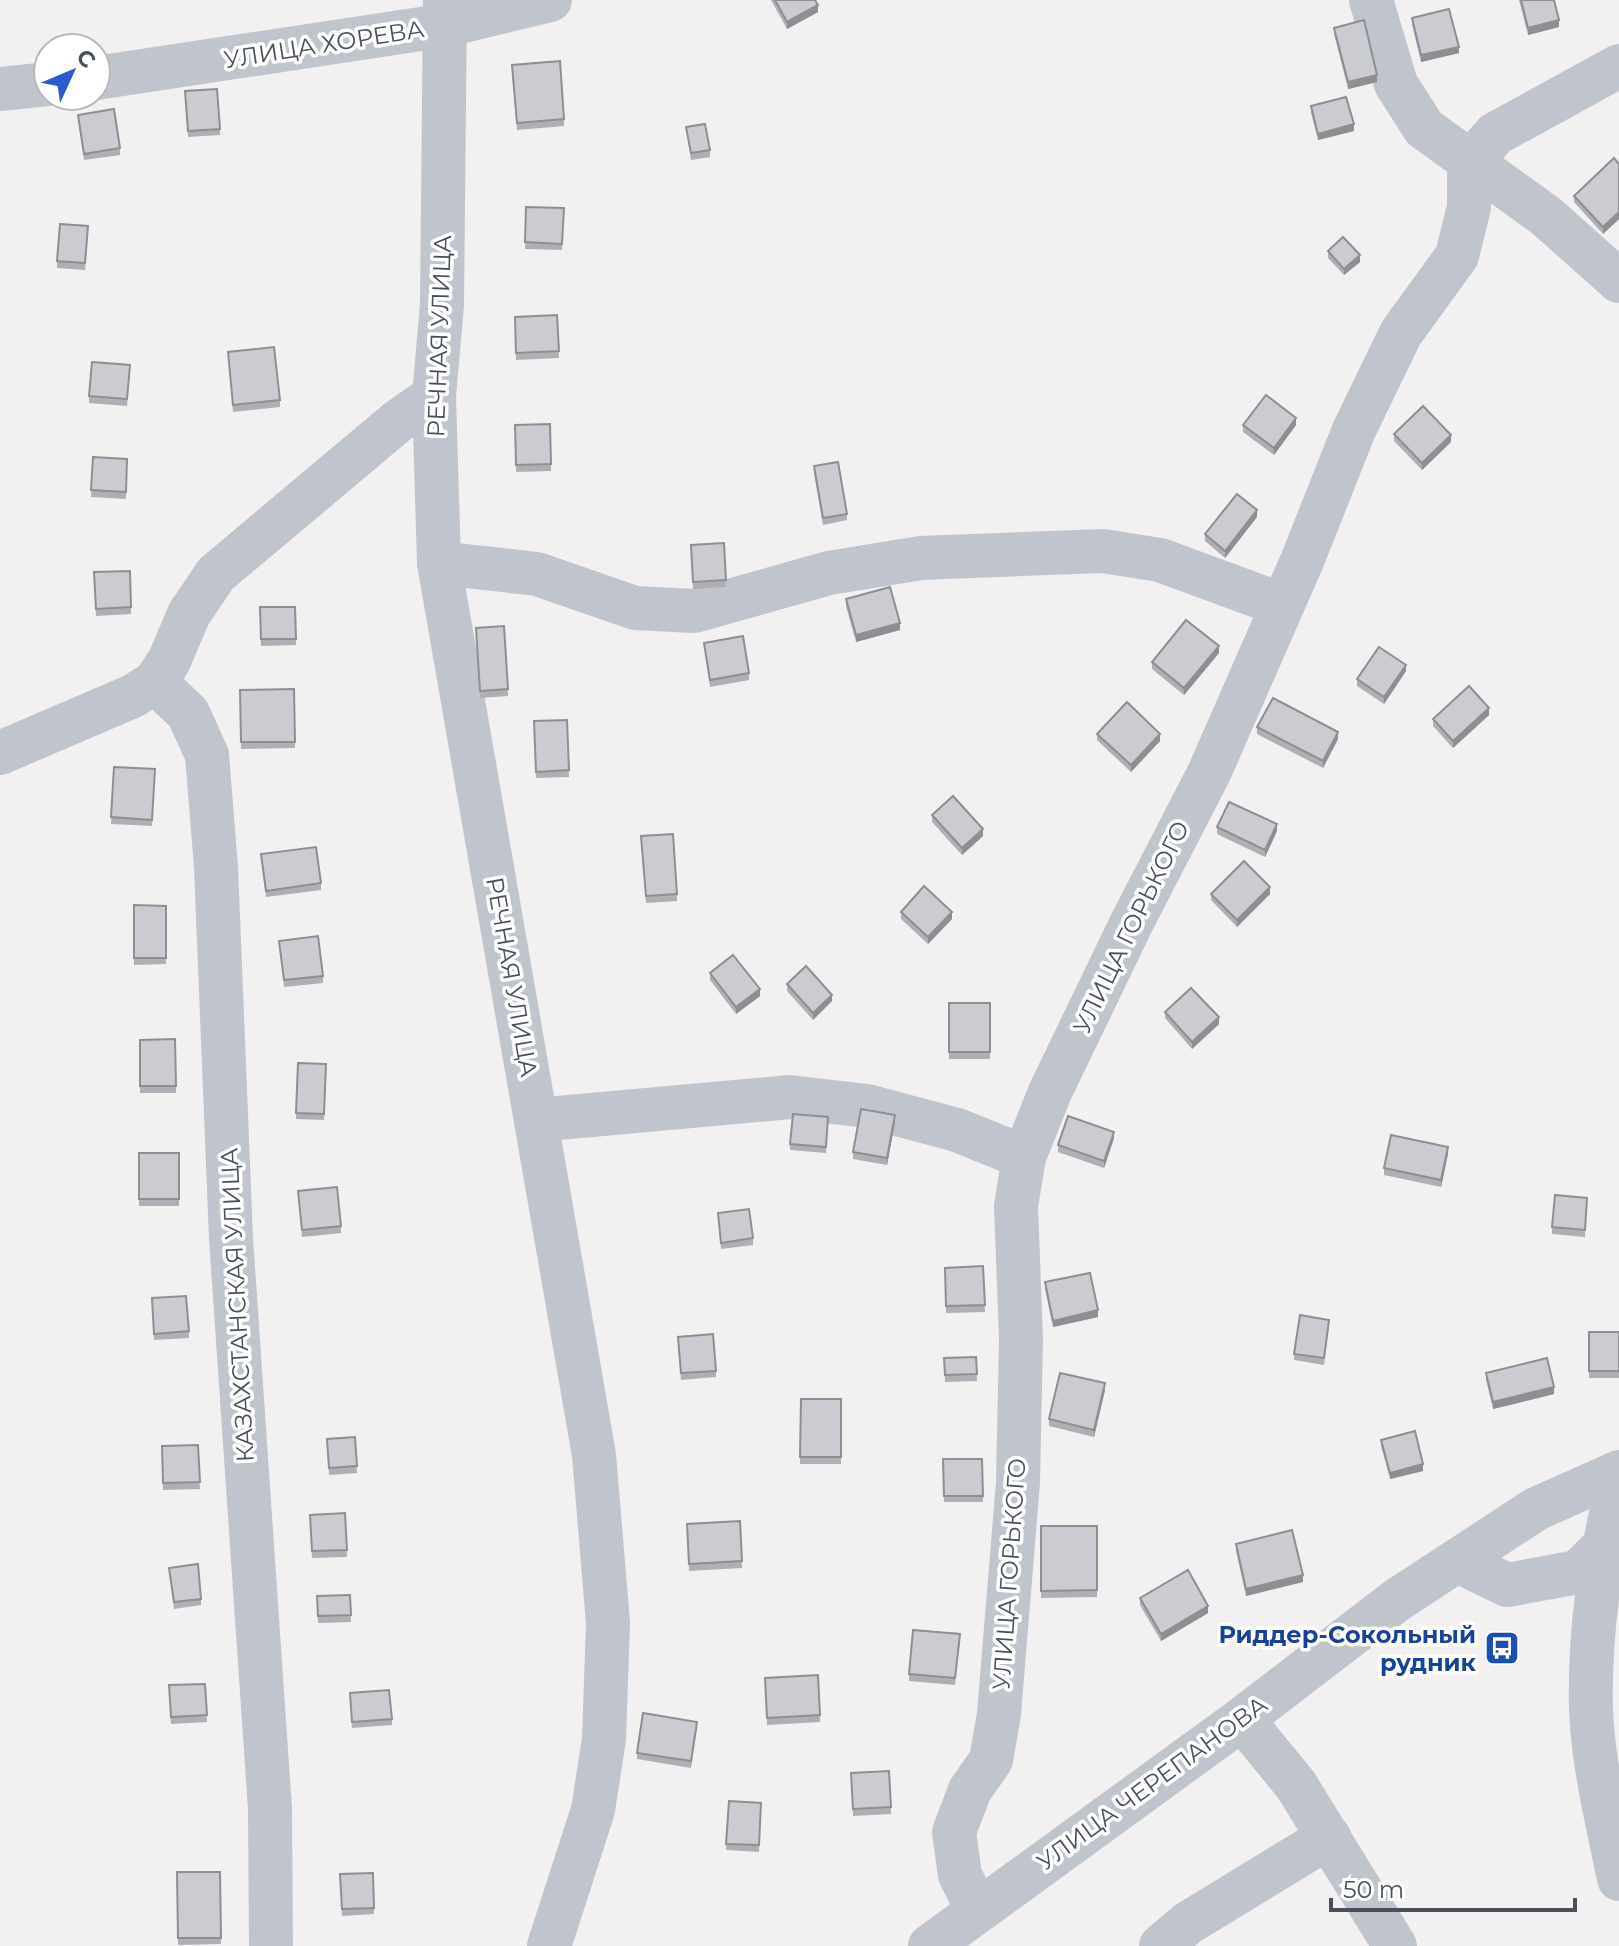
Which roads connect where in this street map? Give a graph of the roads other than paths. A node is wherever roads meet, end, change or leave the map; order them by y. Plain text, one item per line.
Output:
1 (550, 0) edge
2 (1371, 0) edge
3 (446, 13) edge
4 (1619, 66) edge
5 (112, 75) edge
6 (32, 86) edge
7 (0, 89) edge
8 (1469, 164) junction
9 (1619, 281) edge
10 (434, 396) junction
11 (439, 563) junction
12 (1282, 605) junction
13 (155, 682) junction
14 (0, 753) edge
15 (536, 1120) junction
16 (1024, 1157) junction
17 (1619, 1475) edge
18 (1603, 1547) junction
19 (1458, 1561) junction
20 (1242, 1719) junction
21 (1329, 1837) junction
22 (1619, 1879) edge
23 (977, 1909) junction
24 (271, 1946) edge
25 (549, 1946) edge
26 (930, 1946) edge
27 (1161, 1946) edge
28 (1395, 1946) edge

1 - 3 street, УЛИЦА ХОРЕВА
2 - 8 street
3 - 5 street, УЛИЦА ХОРЕВА
3 - 10 street, РЕЧНАЯ УЛИЦА
4 - 8 street
6 - 7 street
8 - 9 street
8 - 12 street, УЛИЦА ГОРЬКОГО
10 - 11 street, РЕЧНАЯ УЛИЦА
10 - 13 street
11 - 12 street
11 - 15 street, РЕЧНАЯ УЛИЦА
12 - 16 street, УЛИЦА ГОРЬКОГО
13 - 14 street
13 - 24 street, КАЗАХСТАНСКАЯ УЛИЦА
15 - 16 street
15 - 25 street, РЕЧНАЯ УЛИЦА
16 - 23 street, УЛИЦА ГОРЬКОГО
17 - 18 street
17 - 19 street, УЛИЦА ЧЕРЕПАНОВА
18 - 19 street
18 - 22 street
19 - 20 street, УЛИЦА ЧЕРЕПАНОВА
20 - 21 street
20 - 23 street, УЛИЦА ЧЕРЕПАНОВА
21 - 27 street
21 - 28 street
23 - 26 street, УЛИЦА ЧЕРЕПАНОВА

